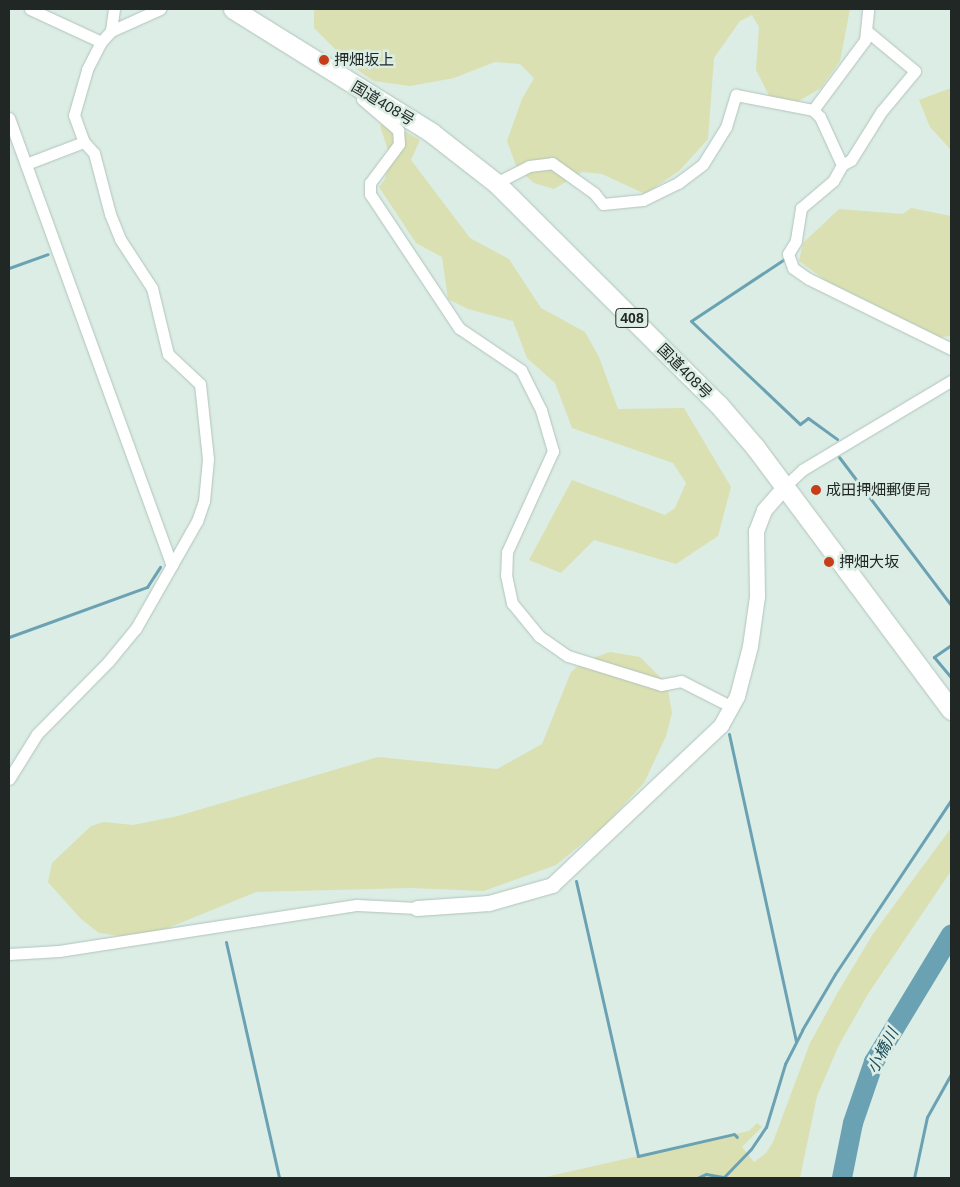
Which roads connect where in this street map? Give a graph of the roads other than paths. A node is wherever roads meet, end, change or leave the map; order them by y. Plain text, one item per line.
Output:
1 (30, 9) edge
2 (114, 9) edge
3 (160, 9) edge
4 (233, 9) edge
5 (868, 9) edge
6 (111, 30) junction
7 (868, 32) junction
8 (101, 42) junction
9 (315, 62) junction
10 (813, 110) junction
11 (9, 118) edge
12 (84, 142) junction
13 (26, 164) junction
14 (842, 165) junction
15 (496, 183) junction
16 (951, 349) edge
17 (951, 381) edge
18 (784, 487) junction
19 (172, 565) junction
20 (732, 707) junction
21 (951, 710) edge
22 (9, 779) edge
23 (417, 908) joint
24 (9, 954) edge

1 - 8 street
2 - 6 street
3 - 6 street
4 - 9 highway, 国道408号 / 408
5 - 7 street
6 - 8 street
7 - 10 street
7 - 14 street
8 - 12 street
9 - 15 highway, 国道408号 / 408
9 - 20 street
10 - 14 street
10 - 15 street
11 - 13 street
12 - 13 street
12 - 19 street
13 - 19 street
14 - 16 street
15 - 18 highway, 国道408号 / 408
17 - 18 street
18 - 20 street
18 - 21 highway, 国道408号 / 408
19 - 22 street
20 - 23 street
23 - 24 street

